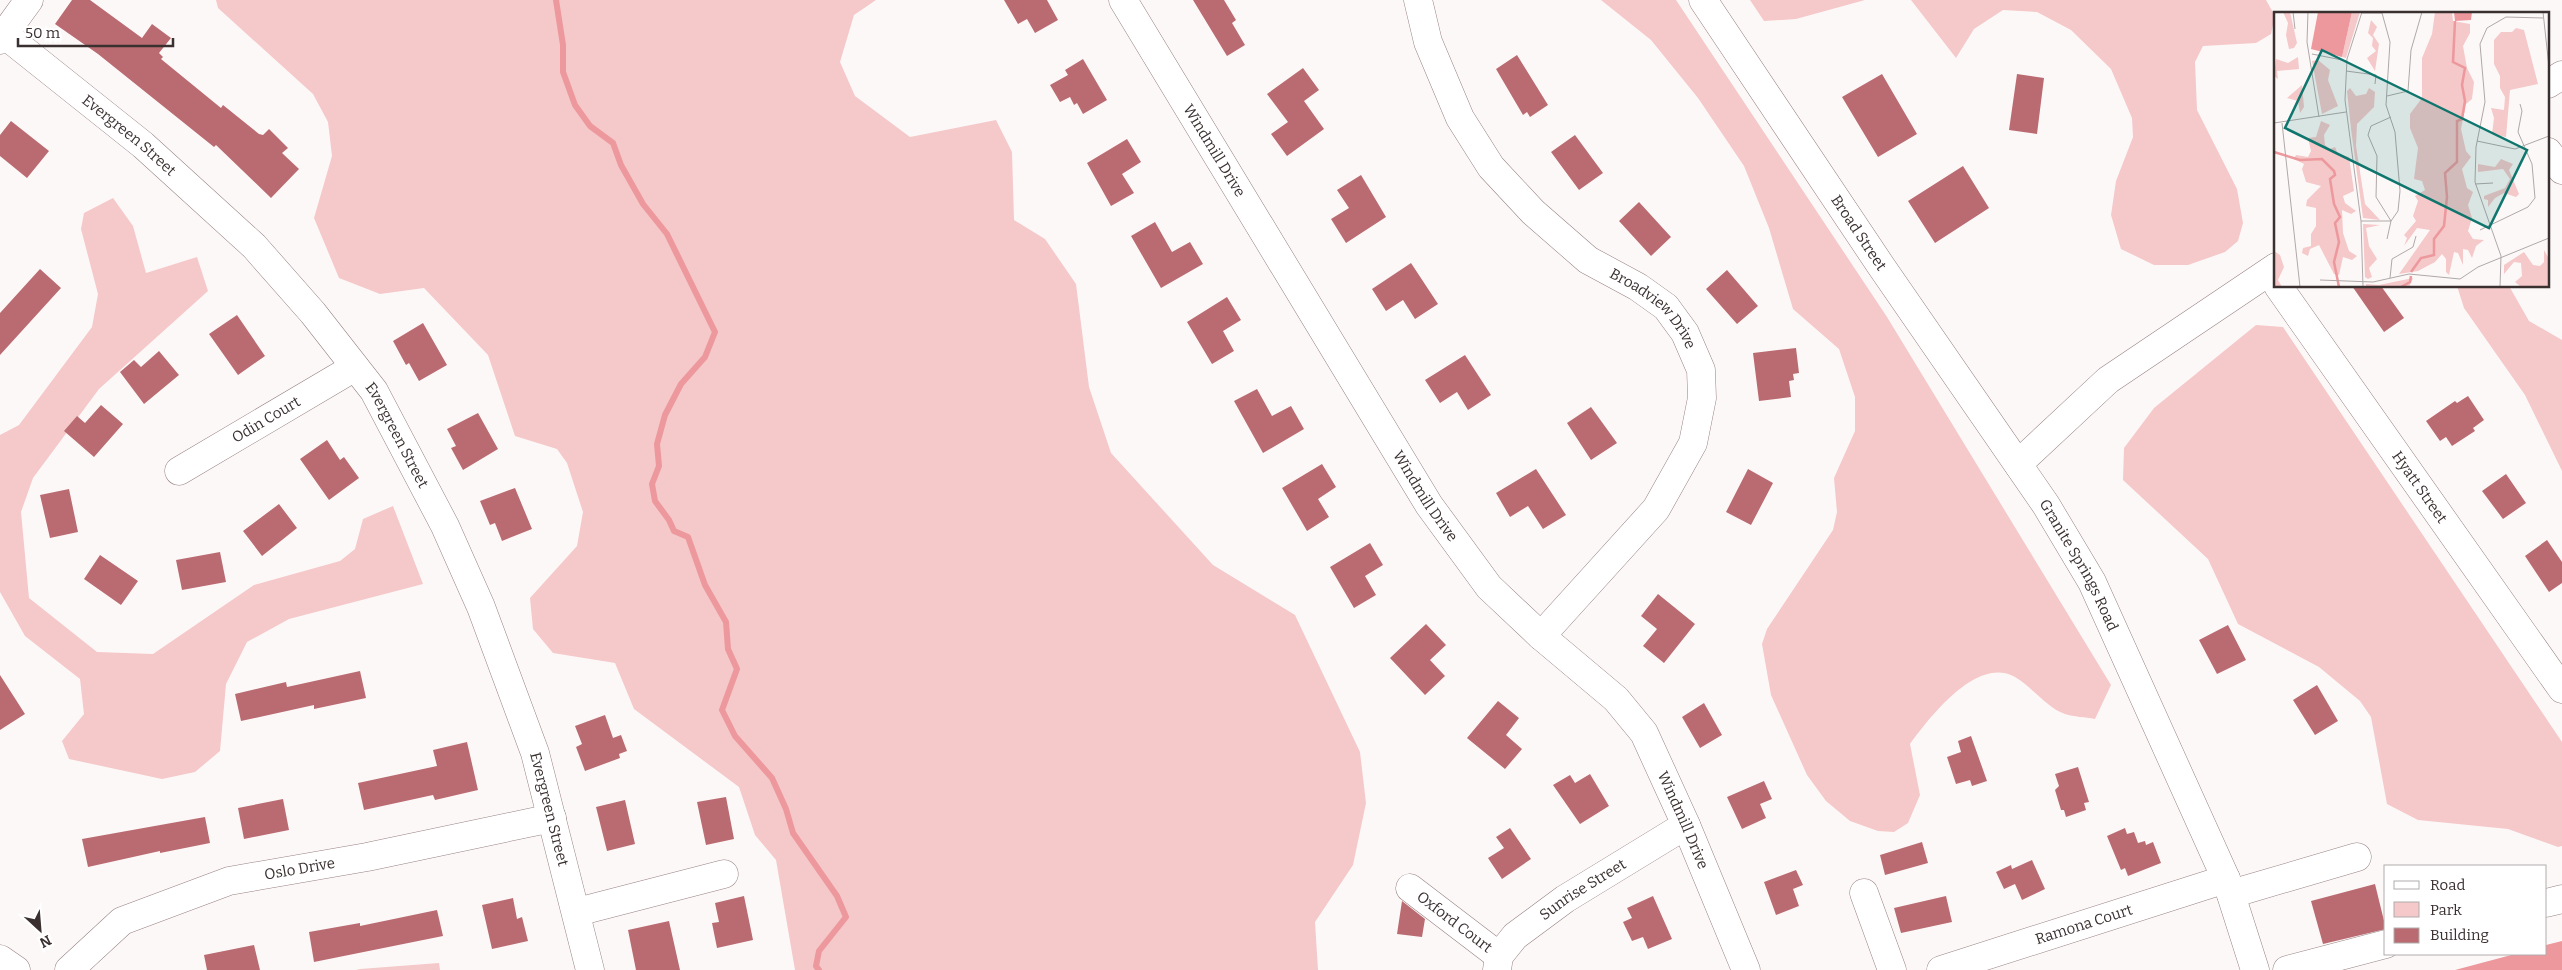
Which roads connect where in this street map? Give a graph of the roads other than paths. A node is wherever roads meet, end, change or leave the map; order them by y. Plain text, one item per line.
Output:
1 (29, 0) edge
2 (1123, 0) edge
3 (1418, 0) edge
4 (1703, 0) edge
5 (2, 36) edge
6 (2562, 74) edge
7 (2550, 83) edge
8 (2550, 155) edge
9 (2562, 170) edge
10 (2274, 277) edge
11 (2282, 288) edge
12 (355, 367) junction
13 (2018, 464) junction
14 (179, 472) dead end
15 (1541, 636) junction
16 (2562, 689) edge
17 (552, 818) junction
18 (1686, 825) junction
19 (2357, 857) dead end
20 (724, 874) dead end
21 (2228, 887) junction
22 (1410, 888) dead end
23 (1864, 893) dead end
24 (2562, 899) edge
25 (2547, 903) edge
26 (577, 912) junction
27 (2384, 945) edge
28 (0, 959) edge
29 (1498, 963) edge
30 (16, 970) edge
31 (69, 970) edge
32 (590, 970) edge
33 (1746, 970) edge
34 (1892, 970) edge
35 (1941, 970) edge
36 (2255, 970) edge
37 (2287, 970) edge

1 - 5 street
2 - 15 street, Windmill Drive
3 - 15 street, Broadview Drive
4 - 13 street, Broad Street
5 - 12 street, Evergreen Street
6 - 7 street
8 - 9 street
10 - 13 street
11 - 16 street, Hyatt Street
12 - 14 street, Odin Court
12 - 17 street, Evergreen Street
13 - 21 street, Granite Springs Road
15 - 18 street, Windmill Drive
17 - 26 street, Evergreen Street
17 - 31 street, Oslo Drive
18 - 29 street, Sunrise Street
18 - 33 street, Windmill Drive
19 - 21 street, Ramona Court
20 - 26 street
21 - 35 street, Ramona Court
21 - 36 street, Granite Springs Road
22 - 29 street, Oxford Court
23 - 34 street
24 - 25 street
26 - 32 street, Evergreen Street
27 - 37 street
28 - 30 street

